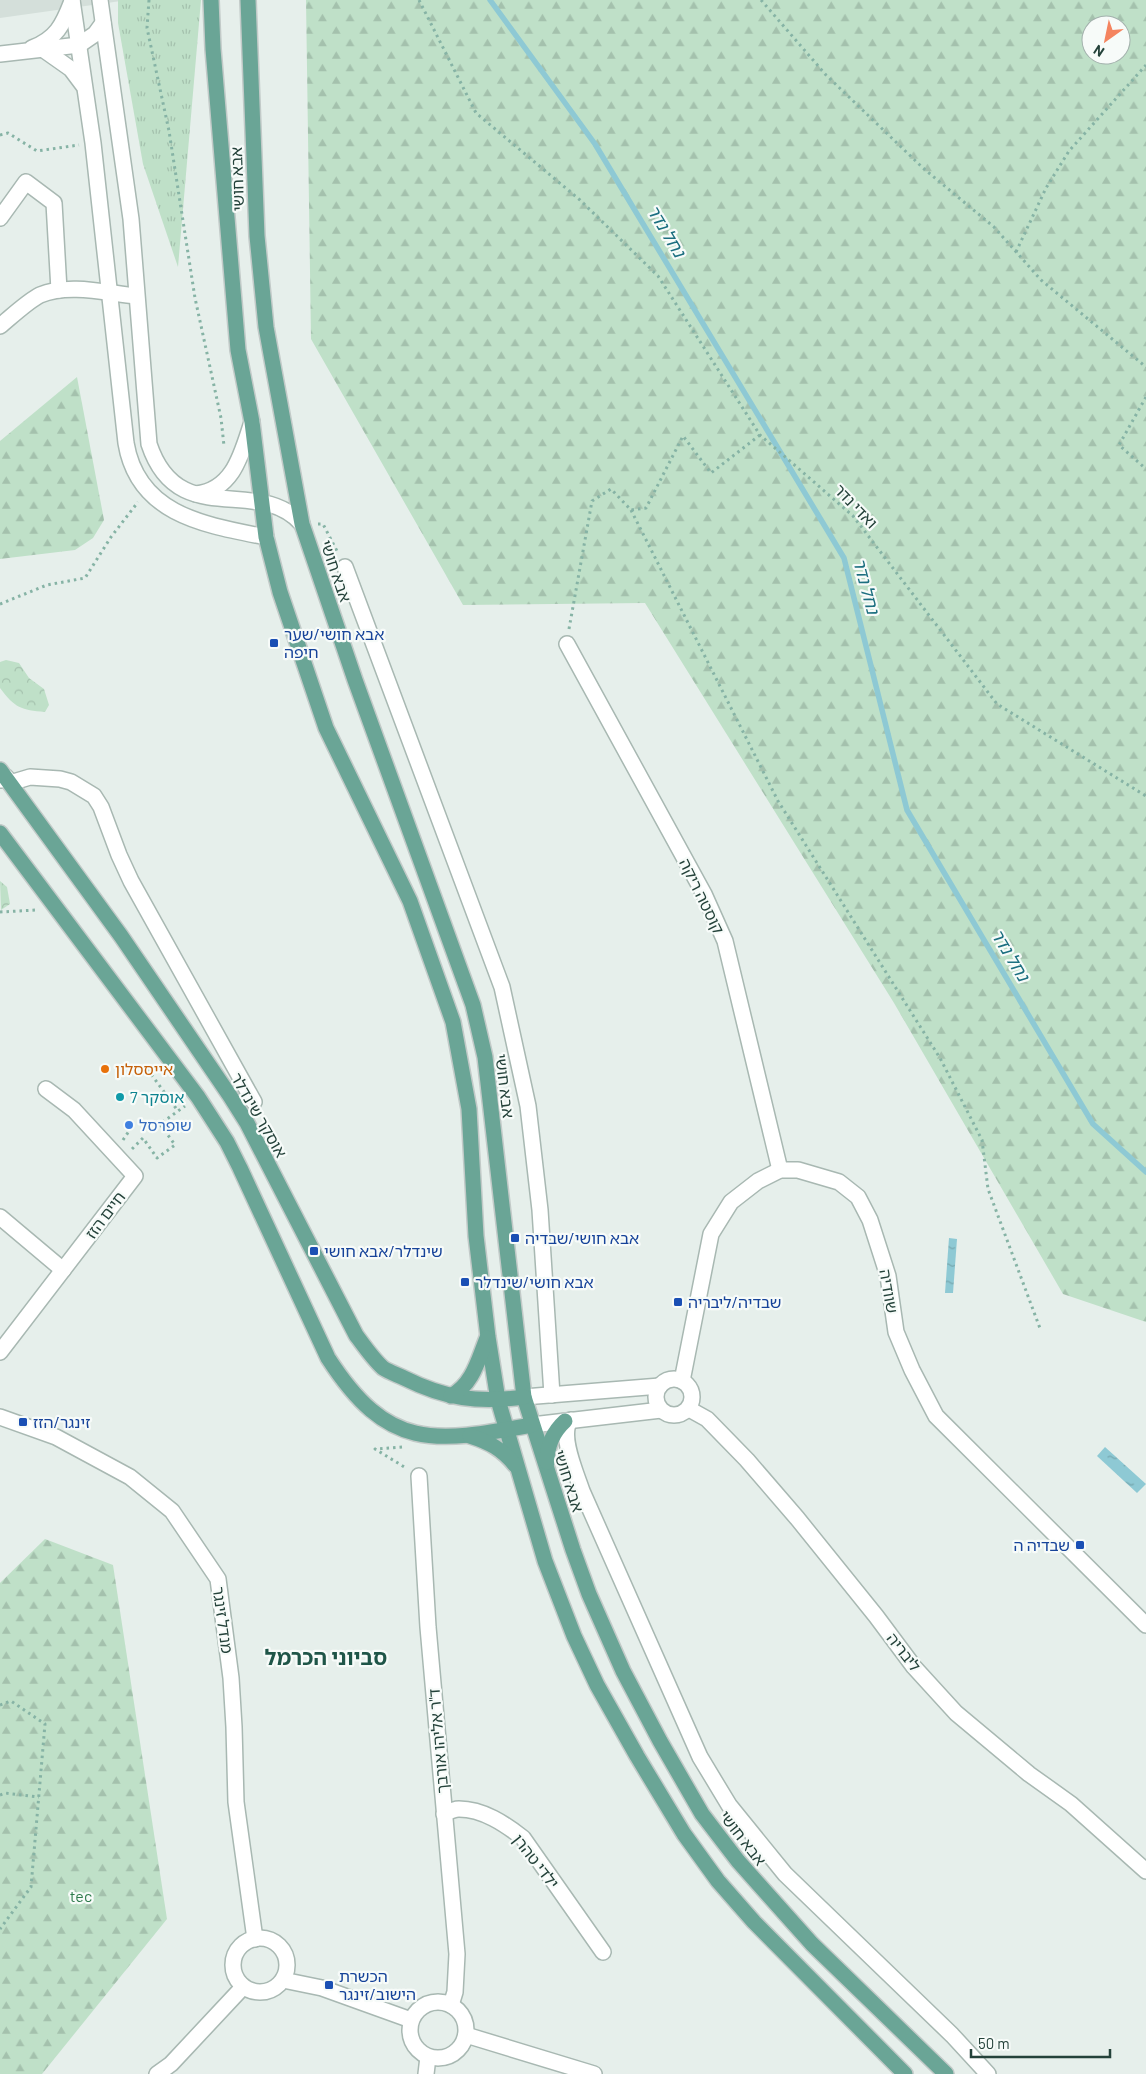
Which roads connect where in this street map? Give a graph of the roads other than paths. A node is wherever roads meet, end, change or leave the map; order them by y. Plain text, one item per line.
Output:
1 (72, 0) edge
2 (100, 0) edge
3 (211, 0) edge
4 (248, 0) edge
5 (103, 23) junction
6 (79, 45) junction
7 (44, 50) junction
8 (20, 53) junction
9 (0, 54) edge
10 (85, 87) junction
11 (0, 218) edge
12 (59, 290) junction
13 (111, 293) junction
14 (136, 296) junction
15 (0, 326) edge
16 (252, 422) junction
17 (196, 494) junction
18 (262, 502) junction
19 (302, 524) junction
20 (266, 537) junction
21 (345, 567) road end
22 (567, 644) road end
23 (2, 776) edge
24 (0, 833) edge
25 (7, 849) edge
26 (46, 1089) dead end
27 (254, 1102) dead end
28 (780, 1170) junction
29 (0, 1217) edge
30 (63, 1270) junction
31 (488, 1337) junction
32 (0, 1352) edge
33 (682, 1381) junction
34 (660, 1386) junction
35 (552, 1395) junction
36 (452, 1396) junction
37 (524, 1397) junction
38 (498, 1400) junction
39 (688, 1409) junction
40 (661, 1410) junction
41 (0, 1417) edge
42 (568, 1420) junction
43 (532, 1424) junction
44 (505, 1429) junction
45 (469, 1436) junction
46 (517, 1468) junction
47 (547, 1469) junction
48 (419, 1476) dead end
49 (1146, 1625) edge
50 (444, 1814) junction
51 (1146, 1870) edge
52 (255, 1939) junction
53 (602, 1952) dead end
54 (283, 1980) junction
55 (243, 1987) junction
56 (451, 2005) junction
57 (411, 2020) junction
58 (466, 2035) junction
59 (428, 2057) junction
60 (156, 2074) edge
61 (426, 2074) edge
62 (594, 2074) edge
63 (904, 2074) edge
64 (946, 2074) edge
65 (988, 2074) edge

1 - 6 street
1 - 8 street
2 - 5 street
3 - 16 main road, אבא חושי
4 - 19 main road, אבא חושי
5 - 6 street
5 - 14 street
6 - 7 street
6 - 10 street
7 - 8 street
7 - 10 street
8 - 9 street
10 - 13 street
11 - 12 street
12 - 13 street
12 - 15 street
13 - 14 street
13 - 20 street
14 - 17 street
16 - 17 street
16 - 18 main road, אבא חושי
17 - 18 street
18 - 19 street
18 - 20 main road, אבא חושי
19 - 37 main road, אבא חושי
20 - 31 main road, אבא חושי
21 - 35 street, אבא חושי
22 - 28 street, קוסטה ריקה
23 - 27 street
23 - 36 main road, אוסקר שינדלר
24 - 25 main road
25 - 45 main road
26 - 30 street, חיים הזז
28 - 33 street
28 - 49 street, שוודיה
29 - 30 street
30 - 32 street, חיים הזז
31 - 36 main road
31 - 38 main road, אבא חושי
33 - 34 street
33 - 39 street
34 - 35 street
34 - 40 street
35 - 37 street
36 - 38 main road, אוסקר שינדלר
37 - 38 main road, אוסקר שינדלר
37 - 43 main road, אבא חושי
38 - 44 main road, אבא חושי
39 - 40 street
39 - 51 street, ליבריה
40 - 42 street
41 - 52 street, מנדל זינגר
42 - 43 street
42 - 47 main road
42 - 65 street, אבא חושי
43 - 44 main road
43 - 47 main road, אבא חושי
44 - 45 main road
44 - 46 main road, אבא חושי
45 - 46 main road
46 - 63 main road, אבא חושי
47 - 64 main road, אבא חושי
48 - 50 street, ד"ר אליהו אורבך
50 - 53 street, ילדי טהרן
50 - 56 street, ד"ר אליהו אורבך
52 - 54 street
52 - 55 street
54 - 55 street
54 - 57 street
55 - 60 street
56 - 57 street
56 - 58 street
57 - 59 street
58 - 59 street
58 - 62 street
59 - 61 street

